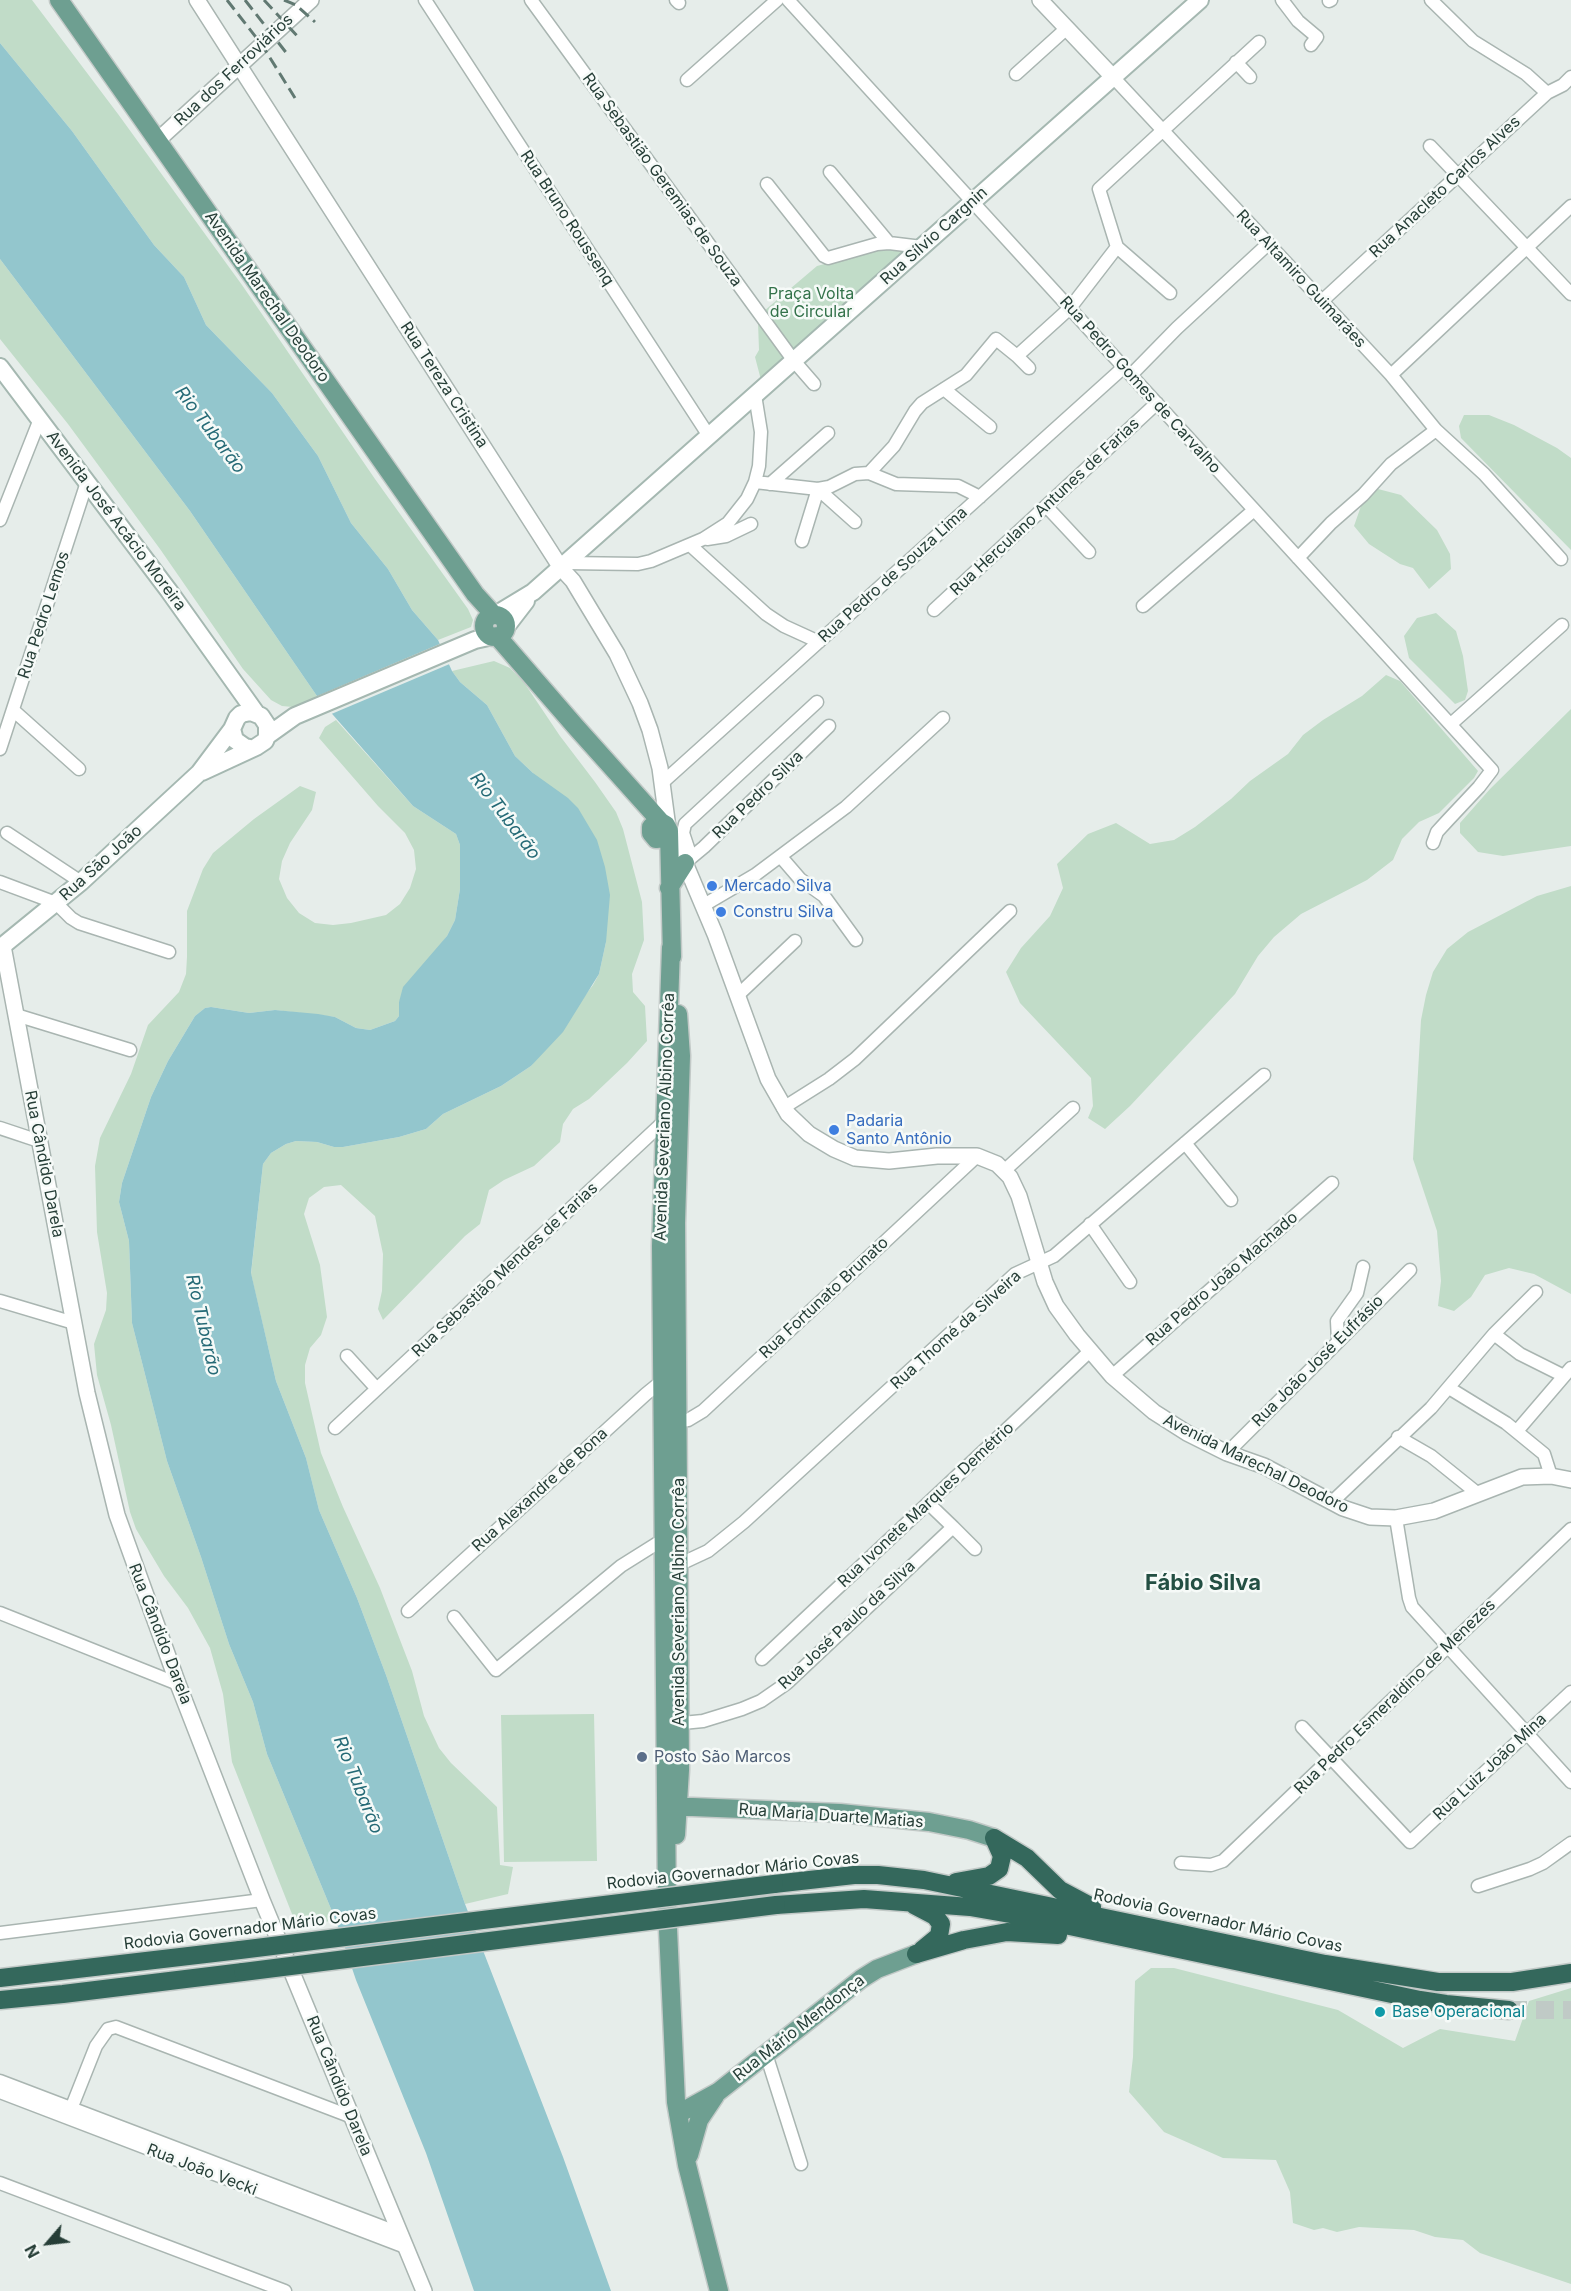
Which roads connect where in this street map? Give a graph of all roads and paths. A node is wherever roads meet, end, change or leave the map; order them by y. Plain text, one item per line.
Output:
1 (59, 0) edge
2 (197, 0) edge
3 (311, 0) edge
4 (425, 0) edge
5 (531, 0) edge
6 (777, 0) edge
7 (788, 0) edge
8 (1040, 0) edge
9 (1200, 0) edge
10 (1281, 0) edge
11 (1431, 0) edge
12 (1067, 28) junction
13 (1314, 41) dead end
14 (1259, 42) dead end
15 (1236, 62) junction
16 (239, 66) junction
17 (1016, 74) dead end
18 (1250, 77) dead end
19 (1571, 77) edge
20 (1113, 78) junction
21 (687, 80) dead end
22 (1547, 93) junction
23 (1161, 130) junction
24 (158, 141) junction
25 (1430, 146) dead end
26 (830, 172) dead end
27 (1458, 176) junction
28 (767, 184) dead end
29 (972, 202) junction
30 (1571, 206) edge
31 (889, 243) junction
32 (1269, 244) junction
33 (922, 247) junction
34 (1117, 247) junction
35 (1527, 247) junction
36 (1170, 293) dead end
37 (1571, 294) edge
38 (1322, 301) junction
39 (1070, 308) junction
40 (1017, 356) junction
41 (794, 361) junction
42 (0, 367) edge
43 (1029, 368) dead end
44 (1127, 371) junction
45 (1391, 375) junction
46 (814, 384) dead end
47 (944, 389) junction
48 (755, 395) junction
49 (1157, 403) junction
50 (40, 419) junction
51 (990, 427) dead end
52 (1436, 430) junction
53 (828, 433) dead end
54 (709, 436) junction
55 (869, 473) junction
56 (87, 482) junction
57 (755, 482) junction
58 (770, 484) junction
59 (818, 489) junction
60 (980, 497) junction
61 (1046, 506) junction
62 (1254, 510) junction
63 (0, 520) edge
64 (855, 522) dead end
65 (751, 524) dead end
66 (703, 539) junction
67 (802, 541) dead end
68 (690, 545) junction
69 (1089, 552) dead end
70 (1298, 558) junction
71 (1561, 560) dead end
72 (563, 565) junction
73 (1143, 606) dead end
74 (934, 610) dead end
75 (495, 625) junction
76 (1562, 625) dead end
77 (819, 642) junction
78 (231, 677) junction
79 (818, 702) dead end
80 (13, 711) junction
81 (259, 715) junction
82 (300, 715) junction
83 (943, 718) dead end
84 (1450, 724) junction
85 (233, 726) junction
86 (829, 726) dead end
87 (267, 736) junction
88 (250, 748) junction
89 (0, 749) edge
90 (79, 769) dead end
91 (199, 773) junction
92 (662, 783) junction
93 (662, 829) junction
94 (7, 833) dead end
95 (1433, 843) dead end
96 (781, 857) junction
97 (685, 862) junction
98 (0, 882) edge
99 (81, 882) junction
100 (669, 890) junction
101 (56, 903) junction
102 (704, 905) junction
103 (1010, 911) dead end
104 (856, 940) dead end
105 (795, 941) dead end
106 (1, 947) edge
107 (169, 952) dead end
108 (737, 996) junction
109 (16, 1015) junction
110 (130, 1050) dead end
111 (1264, 1075) dead end
112 (783, 1108) junction
113 (1073, 1108) dead end
114 (672, 1121) junction
115 (0, 1128) edge
116 (39, 1141) junction
117 (1185, 1143) junction
118 (977, 1156) junction
119 (1005, 1170) junction
120 (1332, 1183) dead end
121 (1231, 1200) dead end
122 (1090, 1224) junction
123 (1039, 1262) junction
124 (1363, 1267) dead end
125 (1410, 1270) dead end
126 (1130, 1282) dead end
127 (1536, 1292) dead end
128 (0, 1301) edge
129 (74, 1323) junction
130 (1494, 1334) junction
131 (1338, 1341) junction
132 (1090, 1351) junction
133 (347, 1356) dead end
134 (1568, 1372) edge
135 (1112, 1376) junction
136 (670, 1381) junction
137 (1449, 1388) junction
138 (377, 1389) junction
139 (670, 1422) junction
140 (335, 1428) dead end
141 (1517, 1431) junction
142 (1398, 1437) junction
143 (1227, 1453) junction
144 (1551, 1476) junction
145 (1571, 1480) edge
146 (1477, 1493) junction
147 (1332, 1502) junction
148 (928, 1503) junction
149 (1396, 1518) junction
150 (953, 1527) junction
151 (1571, 1529) edge
152 (664, 1539) junction
153 (975, 1549) dead end
154 (678, 1565) junction
155 (408, 1611) dead end
156 (0, 1613) edge
157 (453, 1617) dead end
158 (1447, 1647) junction
159 (762, 1659) dead end
160 (178, 1684) junction
161 (1571, 1692) edge
162 (672, 1724) junction
163 (1302, 1727) dead end
164 (1526, 1733) junction
165 (1331, 1758) junction
166 (1571, 1782) edge
167 (680, 1783) junction
168 (672, 1806) junction
169 (710, 1808) junction
170 (677, 1826) junction
171 (994, 1838) junction
172 (1571, 1843) edge
173 (1181, 1863) dead end
174 (947, 1884) junction
175 (1478, 1886) dead end
176 (262, 1900) junction
177 (904, 1901) junction
178 (667, 1908) junction
179 (1132, 1923) junction
180 (0, 1933) edge
181 (1158, 1944) junction
182 (916, 1954) junction
183 (0, 1973) edge
184 (1571, 1973) edge
185 (20, 1977) junction
186 (0, 1978) edge
187 (0, 2000) edge
188 (1509, 2010) tunnel mouth
189 (766, 2054) junction
190 (0, 2081) edge
191 (0, 2092) edge
192 (718, 2092) junction
193 (675, 2094) junction
194 (69, 2113) junction
195 (678, 2114) junction
196 (351, 2117) junction
197 (801, 2164) dead end
198 (687, 2165) junction
199 (0, 2183) edge
200 (402, 2240) junction
201 (285, 2291) edge
202 (424, 2291) edge
203 (719, 2291) edge

1 - 24 main road, Avenida Marechal Deodoro
2 - 16 street, Rua Tereza Cristina
3 - 16 street, Rua dos Ferroviários
4 - 54 street, Rua Bruno Roussenq
5 - 41 street, Rua Sebastião Geremias de Souza
6 - 21 street
7 - 29 street, Rua Pedro Gomes de Carvalho
8 - 12 street, Rua Altamiro Guimarães
9 - 20 main road, Rua Sílvio Cargnin
10 - 13 street
11 - 22 street
12 - 17 street
12 - 20 street, Rua Altamiro Guimarães
14 - 15 street
15 - 18 street
15 - 23 street
16 - 24 street, Rua dos Ferroviários
16 - 72 street, Rua Tereza Cristina
19 - 22 street, Rua Anacleto Carlos Alves
20 - 23 street, Rua Altamiro Guimarães
20 - 29 main road, Rua Sílvio Cargnin
22 - 27 street, Rua Anacleto Carlos Alves
23 - 32 street, Rua Altamiro Guimarães
23 - 34 street
24 - 75 main road, Avenida Marechal Deodoro
25 - 27 street
26 - 31 street
27 - 35 street
27 - 38 street, Rua Anacleto Carlos Alves
28 - 31 street
29 - 33 main road, Rua Sílvio Cargnin
29 - 39 street, Rua Pedro Gomes de Carvalho
30 - 35 street
31 - 33 street
32 - 38 street, Rua Altamiro Guimarães
32 - 44 street, Rua Pedro de Souza Lima
33 - 41 main road, Rua Sílvio Cargnin
34 - 36 street
34 - 39 street
35 - 37 street
35 - 45 street
38 - 45 street, Rua Altamiro Guimarães
39 - 40 street
39 - 44 street, Rua Pedro Gomes de Carvalho
40 - 43 street
40 - 47 street
41 - 46 street, Rua Sebastião Geremias de Souza
41 - 48 main road, Rua Sílvio Cargnin
42 - 50 main road, Avenida José Acácio Moreira
44 - 49 street, Rua Pedro Gomes de Carvalho
44 - 60 street, Rua Pedro de Souza Lima
45 - 52 street, Rua Altamiro Guimarães
47 - 51 street
47 - 55 street
48 - 54 main road, Rua Sílvio Cargnin
48 - 57 street
49 - 61 street, Rua Herculano Antunes de Farias
49 - 62 street, Rua Pedro Gomes de Carvalho
50 - 56 main road, Avenida José Acácio Moreira
50 - 63 street
52 - 70 street
52 - 71 street, Rua Altamiro Guimarães
53 - 58 street
54 - 72 main road, Rua Sílvio Cargnin
55 - 59 street
55 - 60 street
56 - 78 main road, Avenida José Acácio Moreira
56 - 80 street, Rua Pedro Lemos
57 - 58 street
57 - 66 street
58 - 59 street
59 - 64 street
59 - 67 street
60 - 77 street, Rua Pedro de Souza Lima
61 - 69 street
61 - 74 street, Rua Herculano Antunes de Farias
62 - 70 street, Rua Pedro Gomes de Carvalho
62 - 73 street
65 - 66 street
66 - 68 street
68 - 72 street
68 - 77 street
70 - 84 street, Rua Pedro Gomes de Carvalho
72 - 75 main road, Rua Sílvio Cargnin
72 - 92 street, Rua Tereza Cristina
75 - 82 main road
75 - 93 main road, Avenida Marechal Deodoro
76 - 84 street
77 - 92 street, Rua Pedro de Souza Lima
78 - 81 main road, Avenida José Acácio Moreira
78 - 85 main road
79 - 97 street
80 - 89 street, Rua Pedro Lemos
80 - 90 street
81 - 82 main road
81 - 85 main road
81 - 87 main road
82 - 87 main road
83 - 96 street
84 - 95 street, Rua Pedro Gomes de Carvalho
85 - 88 main road
85 - 91 main road, Rua São João
86 - 97 street, Rua Pedro Silva
87 - 88 main road
88 - 91 main road, Rua São João
91 - 99 main road, Rua São João
92 - 93 street, Rua Tereza Cristina
93 - 97 street, Avenida Marechal Deodoro
93 - 100 main road, Avenida Severiano Albino Corrêa
94 - 99 street
96 - 102 street
96 - 104 street
97 - 100 main road
97 - 102 street, Avenida Marechal Deodoro
98 - 101 street
99 - 101 main road, Rua São João
100 - 114 main road, Avenida Severiano Albino Corrêa
101 - 106 main road, Rua São João
101 - 107 street
102 - 108 street, Avenida Marechal Deodoro
103 - 112 street
105 - 108 street
106 - 109 street, Rua Cândido Darela
108 - 112 street, Avenida Marechal Deodoro
109 - 110 street
109 - 116 street, Rua Cândido Darela
111 - 117 street, Rua Thomé da Silveira
112 - 118 street, Avenida Marechal Deodoro
113 - 119 street
114 - 136 main road, Avenida Severiano Albino Corrêa
114 - 138 street, Rua Sebastião Mendes de Farias
115 - 116 street
116 - 129 street, Rua Cândido Darela
117 - 121 street
117 - 122 street, Rua Thomé da Silveira
118 - 119 street, Avenida Marechal Deodoro
118 - 139 street, Rua Fortunato Brunato
119 - 123 street, Avenida Marechal Deodoro
120 - 135 street, Rua Pedro João Machado
122 - 123 street, Rua Thomé da Silveira
122 - 126 street
123 - 132 street, Avenida Marechal Deodoro
123 - 154 street, Rua Thomé da Silveira
124 - 131 street
125 - 131 street, Rua João José Eufrásio
127 - 130 street
128 - 129 street
129 - 160 street, Rua Cândido Darela
130 - 134 street
130 - 137 street
131 - 143 street, Rua João José Eufrásio
132 - 135 street, Avenida Marechal Deodoro
132 - 148 street, Rua Ivonete Marques Demétrio
133 - 138 street
134 - 141 street
135 - 143 street, Avenida Marechal Deodoro
136 - 139 main road, Avenida Severiano Albino Corrêa
136 - 155 street, Rua Alexandre de Bona
137 - 141 street
137 - 142 street
138 - 140 street, Rua Sebastião Mendes de Farias
139 - 152 main road, Avenida Severiano Albino Corrêa
139 - 154 main road, Avenida Severiano Albino Corrêa
141 - 144 street
142 - 146 street
142 - 147 street
143 - 147 street, Avenida Marechal Deodoro
144 - 145 street, Avenida Marechal Deodoro
144 - 146 street, Avenida Marechal Deodoro
146 - 149 street, Avenida Marechal Deodoro
147 - 149 street, Avenida Marechal Deodoro
148 - 150 street
148 - 159 street, Rua Ivonete Marques Demétrio
149 - 158 street
150 - 153 street
150 - 162 street, Rua José Paulo da Silva
151 - 158 street, Rua Pedro Esmeraldino de Menezes
152 - 154 main road
152 - 157 street
152 - 162 main road, Avenida Severiano Albino Corrêa
154 - 162 main road, Avenida Severiano Albino Corrêa
156 - 160 street
158 - 164 street
158 - 165 street, Rua Pedro Esmeraldino de Menezes
160 - 176 street, Rua Cândido Darela
161 - 164 street, Rua Luiz João Mina
162 - 167 main road, Avenida Severiano Albino Corrêa
162 - 168 main road, Avenida Severiano Albino Corrêa
163 - 165 street
164 - 165 street, Rua Luiz João Mina
164 - 166 street
165 - 173 street, Rua Pedro Esmeraldino de Menezes
167 - 168 main road, Avenida Severiano Albino Corrêa
167 - 169 main road
168 - 169 main road, Rua Maria Duarte Matias
168 - 170 main road, Avenida Severiano Albino Corrêa
168 - 178 main road, Avenida Severiano Albino Corrêa
169 - 170 main road
169 - 171 main road, Rua Maria Duarte Matias
170 - 178 main road, Avenida Severiano Albino Corrêa
171 - 174 highway
171 - 179 highway
172 - 175 street
174 - 179 highway, Rodovia Governador Mário Covas
174 - 185 highway, Rodovia Governador Mário Covas, bridge
176 - 180 street
176 - 196 street, Rua Cândido Darela
177 - 181 highway
177 - 182 highway
177 - 187 highway, bridge
178 - 193 main road
179 - 184 highway, Rodovia Governador Mário Covas
181 - 182 highway
181 - 188 highway
182 - 189 main road, Rua Mário Mendonça
183 - 185 highway
185 - 186 highway, Rodovia Governador Mário Covas
189 - 192 main road, Rua Mário Mendonça
189 - 197 street
190 - 194 street, Rua João Vecki
191 - 194 street, Rua João Vecki
192 - 193 main road, Rua Mário Mendonça
192 - 195 main road, Rua Mário Mendonça
192 - 198 main road
193 - 195 main road
194 - 196 street
194 - 200 street, Rua João Vecki
195 - 198 main road
196 - 200 street, Rua Cândido Darela
198 - 203 main road
199 - 201 street
200 - 202 street, Rua Cândido Darela

